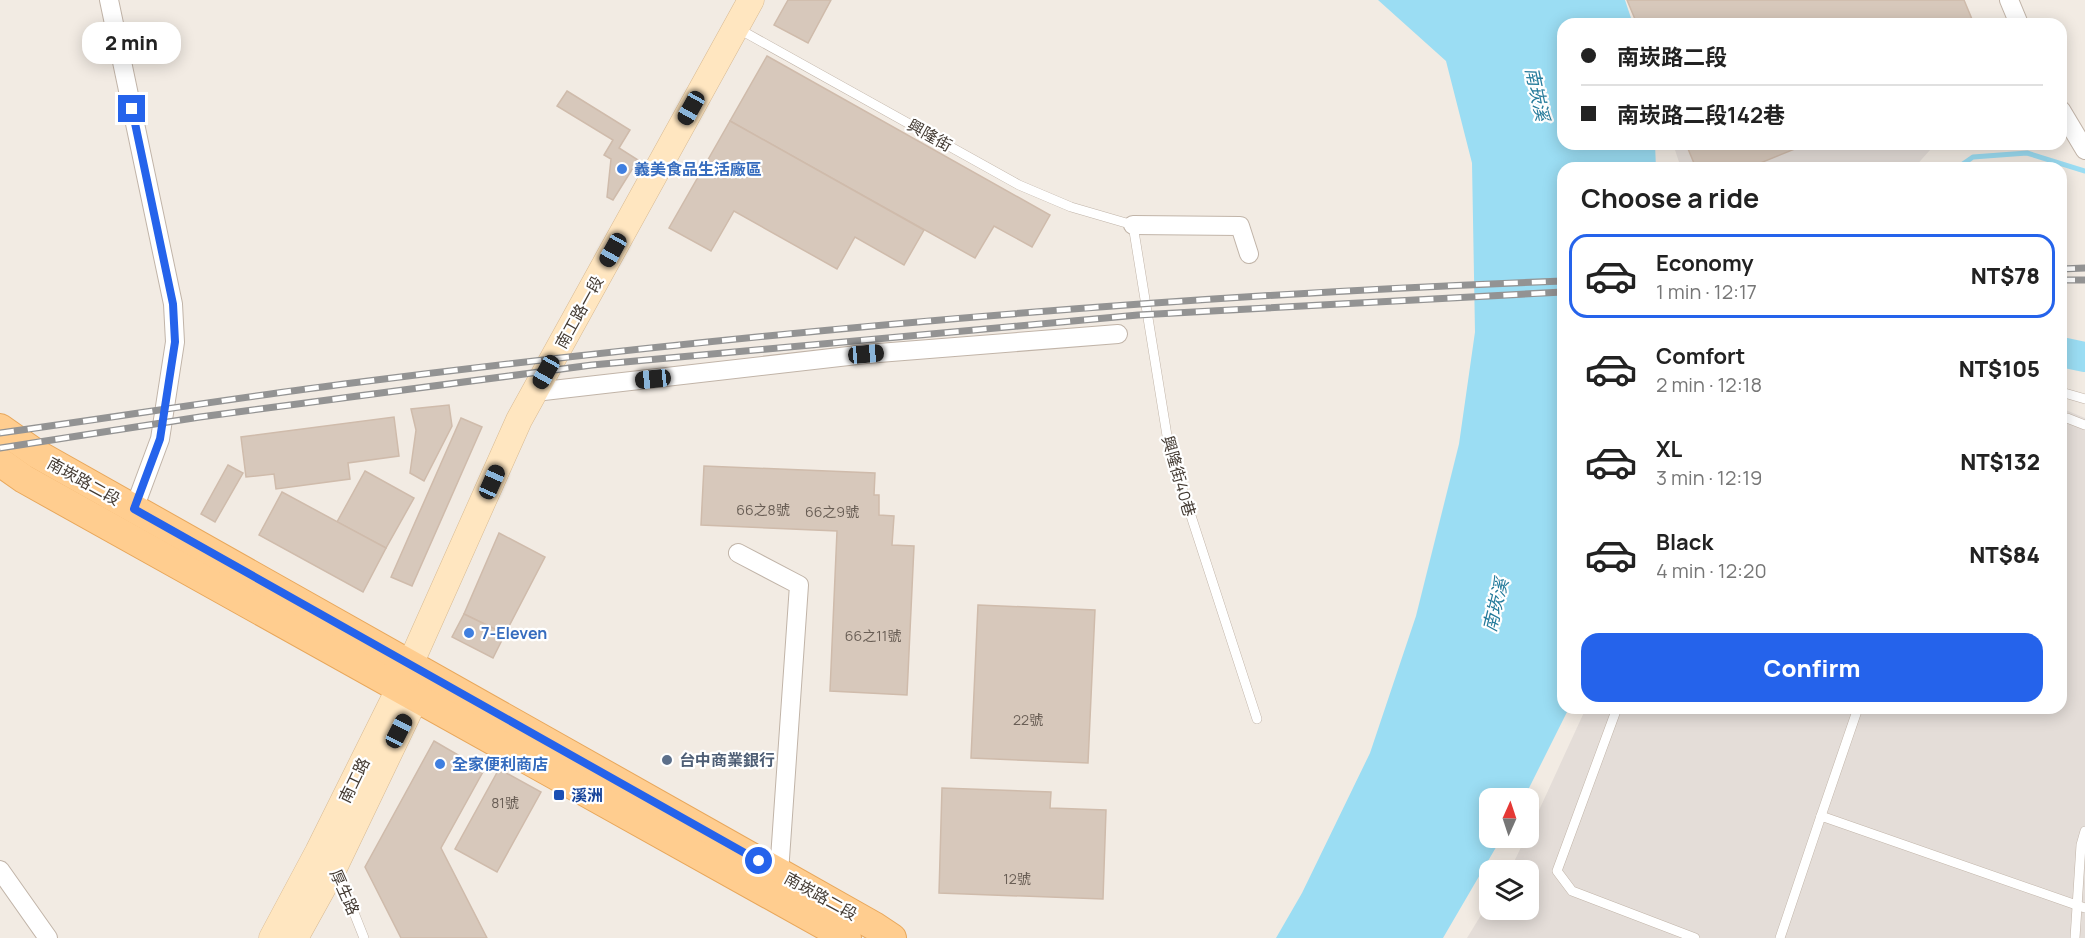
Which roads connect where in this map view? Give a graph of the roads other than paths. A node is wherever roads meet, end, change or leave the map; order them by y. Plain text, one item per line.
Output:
1 (109, 0) edge
2 (751, 0) edge
3 (2009, 0) edge
4 (2016, 18) edge
5 (736, 27) junction
6 (2067, 120) edge
7 (2085, 150) edge
8 (1133, 225) junction
9 (1249, 254) dead end
10 (1118, 334) dead end
11 (535, 392) junction
12 (2067, 394) edge
13 (2085, 399) edge
14 (2067, 418) dead end
15 (2085, 425) edge
16 (0, 428) edge
17 (11, 467) edge
18 (134, 509) junction
19 (738, 553) dead end
20 (409, 683) junction
21 (1615, 714) edge
22 (1856, 714) edge
23 (1257, 719) dead end
24 (1821, 816) junction
25 (2085, 831) edge
26 (327, 859) junction
27 (0, 870) edge
28 (779, 873) junction
29 (2081, 906) edge
30 (843, 937) edge
31 (48, 938) edge
32 (272, 938) edge
33 (295, 938) edge
34 (364, 938) edge
35 (892, 938) edge
36 (1695, 938) edge
37 (1780, 938) edge
38 (2075, 938) edge

1 - 18 street
2 - 5 street, 南工路一段
3 - 4 street
5 - 8 lane, 興隆街
5 - 11 street, 南工路一段
6 - 7 street
8 - 9 street
8 - 23 lane, 興隆街40巷
10 - 11 street
11 - 20 street, 南工路一段
12 - 13 lane
14 - 15 lane
16 - 17 main road, 南崁路二段
17 - 18 main road, 南崁路二段
17 - 20 main road, 南崁路二段
18 - 20 main road, 南崁路二段
19 - 28 street
20 - 26 street, 南工路
20 - 28 main road, 南崁路二段
20 - 30 main road, 南崁路二段
21 - 36 lane
22 - 24 lane
24 - 29 lane
24 - 37 lane
25 - 29 lane
26 - 32 street, 南工路
26 - 33 street, 南工路
26 - 34 lane, 厚生路
27 - 31 street
28 - 35 main road, 南崁路二段
29 - 38 lane

